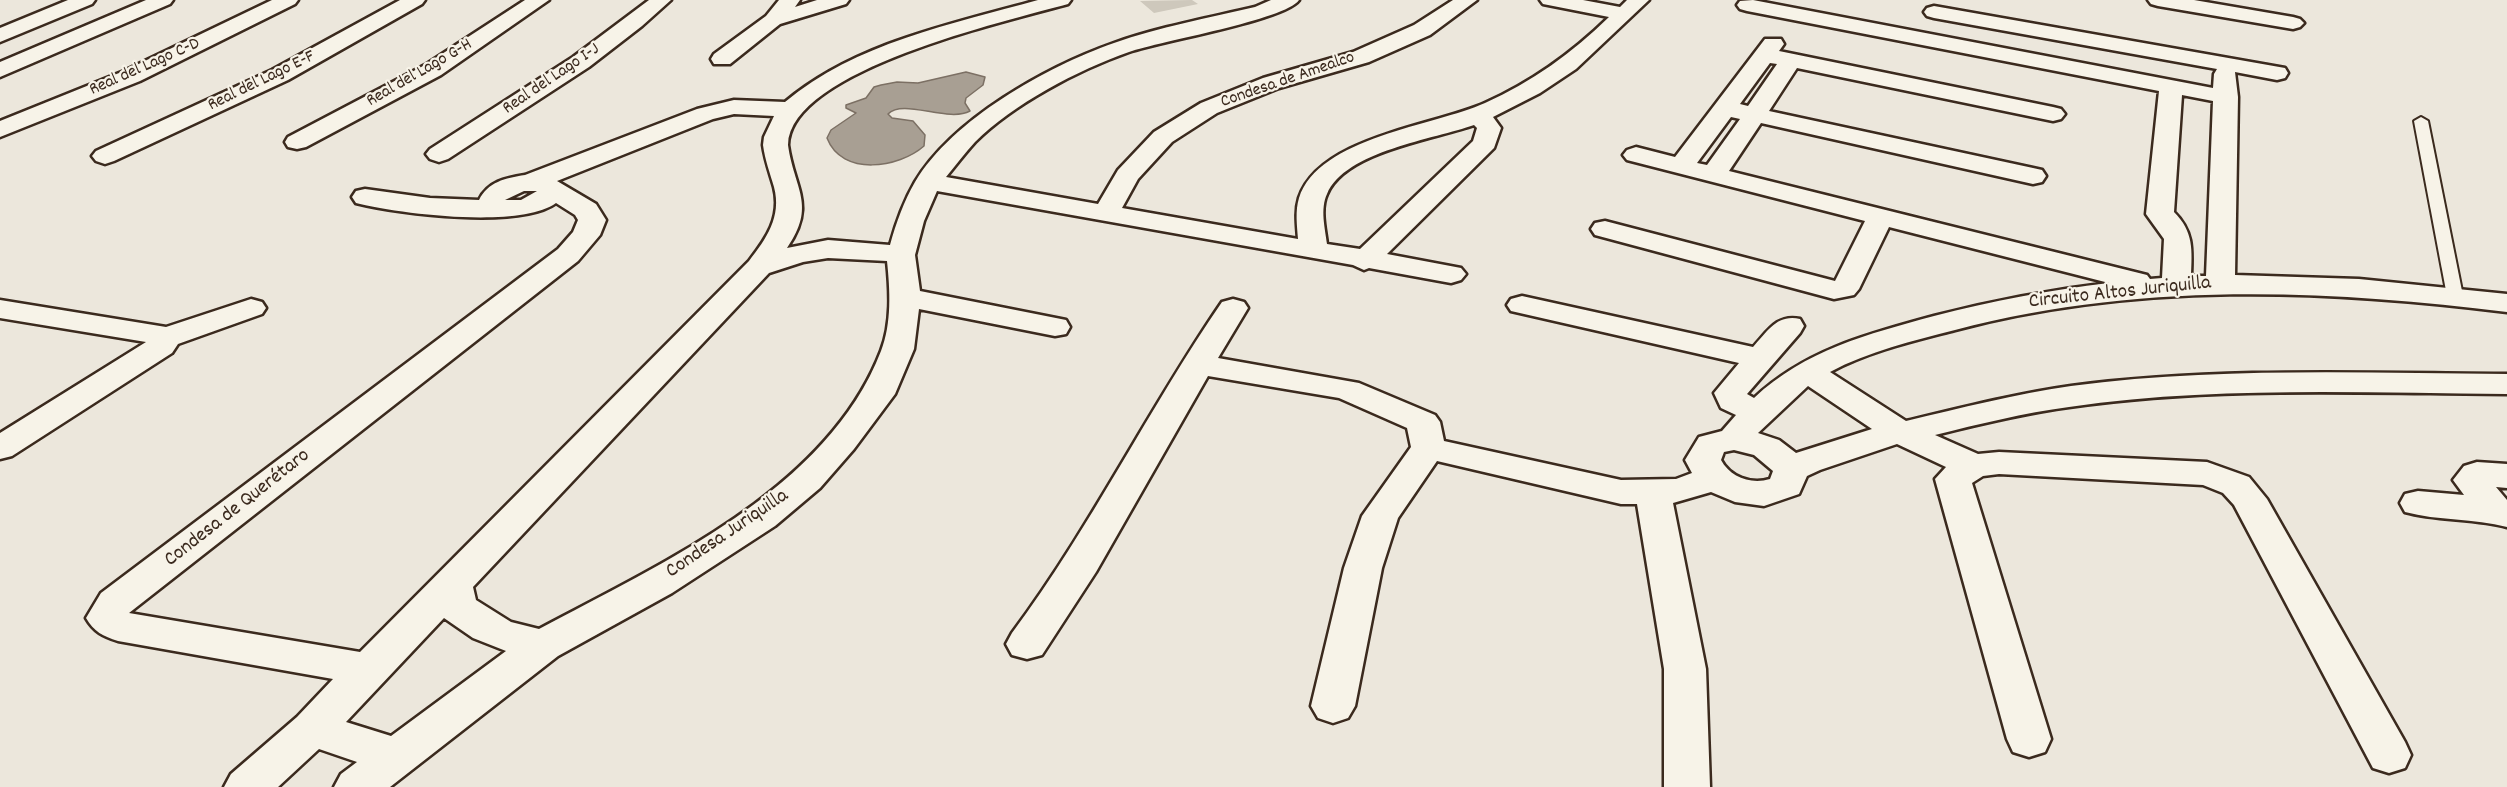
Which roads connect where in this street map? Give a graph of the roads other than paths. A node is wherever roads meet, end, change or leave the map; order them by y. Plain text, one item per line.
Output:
1 (50, 0) edge
2 (85, 0) edge
3 (163, 0) edge
4 (288, 0) edge
5 (415, 0) edge
6 (539, 0) edge
7 (661, 0) edge
8 (790, 0) edge
9 (839, 0) edge
10 (1061, 0) edge
11 (1289, 0) edge
12 (1467, 0) edge
13 (1550, 0) edge
14 (2158, 0) edge
15 (1747, 5) dead end
16 (1953, 5) edge
17 (1631, 7) edge
18 (2243, 7) edge
19 (0, 20) edge
20 (773, 20) junction
21 (2293, 23) dead end
22 (0, 36) edge
23 (1922, 38) junction
24 (1949, 42) junction
25 (723, 59) dead end
26 (1791, 62) junction
27 (2224, 64) junction
28 (0, 70) edge
29 (2277, 73) dead end
30 (2171, 86) junction
31 (2226, 97) junction
32 (789, 108) junction
33 (1724, 108) junction
34 (2053, 114) dead end
35 (1479, 115) junction
36 (1755, 115) junction
37 (2421, 121) dead end
38 (0, 130) edge
39 (297, 142) dead end
40 (439, 154) dead end
41 (1636, 155) dead end
42 (105, 156) dead end
43 (1681, 166) junction
44 (1713, 174) junction
45 (2032, 176) dead end
46 (928, 182) junction
47 (541, 185) junction
48 (365, 197) dead end
49 (503, 202) junction
50 (1106, 214) junction
51 (2160, 214) junction
52 (1881, 215) junction
53 (910, 221) junction
54 (787, 222) junction
55 (1605, 229) dead end
56 (2222, 229) junction
57 (586, 235) junction
58 (1314, 251) junction
59 (901, 255) junction
60 (1364, 261) junction
61 (759, 267) junction
62 (1451, 274) dead end
63 (2220, 284) junction
64 (2166, 285) junction
65 (2455, 296) junction
66 (906, 297) junction
67 (2507, 303) edge
68 (1522, 305) dead end
69 (251, 308) dead end
70 (1233, 308) dead end
71 (0, 309) edge
72 (1790, 326) dead end
73 (1055, 327) dead end
74 (164, 338) junction
75 (1760, 358) junction
76 (1196, 364) junction
77 (1808, 372) junction
78 (2507, 384) edge
79 (1756, 412) junction
80 (1901, 433) junction
81 (1734, 439) junction
82 (0, 448) edge
83 (1428, 448) junction
84 (1974, 466) junction
85 (1791, 470) junction
86 (2507, 476) edge
87 (1713, 478) junction
88 (1653, 492) junction
89 (2418, 503) dead end
90 (2501, 513) edge
91 (453, 585) junction
92 (1027, 644) dead end
93 (543, 645) junction
94 (370, 670) junction
95 (1333, 706) dead end
96 (312, 729) junction
97 (2030, 739) dead end
98 (2389, 754) dead end
99 (395, 756) junction
100 (247, 787) edge
101 (357, 787) edge
102 (1687, 787) edge

1 - 19 street
2 - 22 street
3 - 28 street
4 - 38 street, Real del Lago C-D
5 - 42 street, Real del Lago E-F
6 - 39 street, Real del Lago G-H
7 - 40 street, Real del Lago I-J
8 - 20 street
9 - 20 street
10 - 32 street
11 - 46 street, Condesa Juriquilla
12 - 50 street, Condesa de Amealco
13 - 17 street
14 - 18 street
15 - 23 street
16 - 23 street
16 - 24 street
16 - 27 street
17 - 35 street
18 - 21 street
20 - 25 street
23 - 24 street
24 - 30 street
26 - 33 street
26 - 34 street
26 - 36 street
27 - 29 street
27 - 31 street
30 - 31 street
30 - 51 street
31 - 56 street
32 - 47 street
32 - 54 street
33 - 36 street
33 - 43 street
35 - 58 street
35 - 60 street
36 - 44 street
36 - 45 street
37 - 65 lane
41 - 43 street
43 - 44 street
44 - 52 street
46 - 50 street
46 - 53 street, Condesa Juriquilla
47 - 49 street
47 - 57 street
48 - 49 street
49 - 57 street
50 - 58 street
51 - 56 street
51 - 64 street
52 - 55 street
52 - 64 street
53 - 54 street
53 - 59 street, Condesa Juriquilla
54 - 61 street
56 - 63 street
57 - 94 street, Condesa de Querétaro
58 - 60 street
59 - 61 street
59 - 66 street, Condesa Juriquilla
60 - 62 street
61 - 91 street
63 - 64 street, Circuito Altos Juriquilla
63 - 65 street, Circuito Altos Juriquilla
64 - 77 street, Circuito Altos Juriquilla
65 - 67 street, Circuito Altos Juriquilla
66 - 73 street
66 - 93 street, Condesa Juriquilla
68 - 75 street
69 - 74 street
70 - 76 street
71 - 74 street
72 - 75 street
74 - 82 street
75 - 79 street
76 - 83 street
76 - 92 street
77 - 79 street, Circuito Altos Juriquilla
77 - 80 street
78 - 80 street
79 - 81 street, Circuito Altos Juriquilla
80 - 84 street
80 - 85 street
81 - 85 street
81 - 87 street
83 - 88 street
83 - 95 street
84 - 97 street
84 - 98 street
85 - 87 street
86 - 90 street
87 - 88 street
88 - 102 street
89 - 90 street
91 - 93 street
91 - 94 street
93 - 99 street, Condesa Juriquilla
94 - 96 street
96 - 99 street
96 - 100 street
99 - 101 street, Condesa Juriquilla

